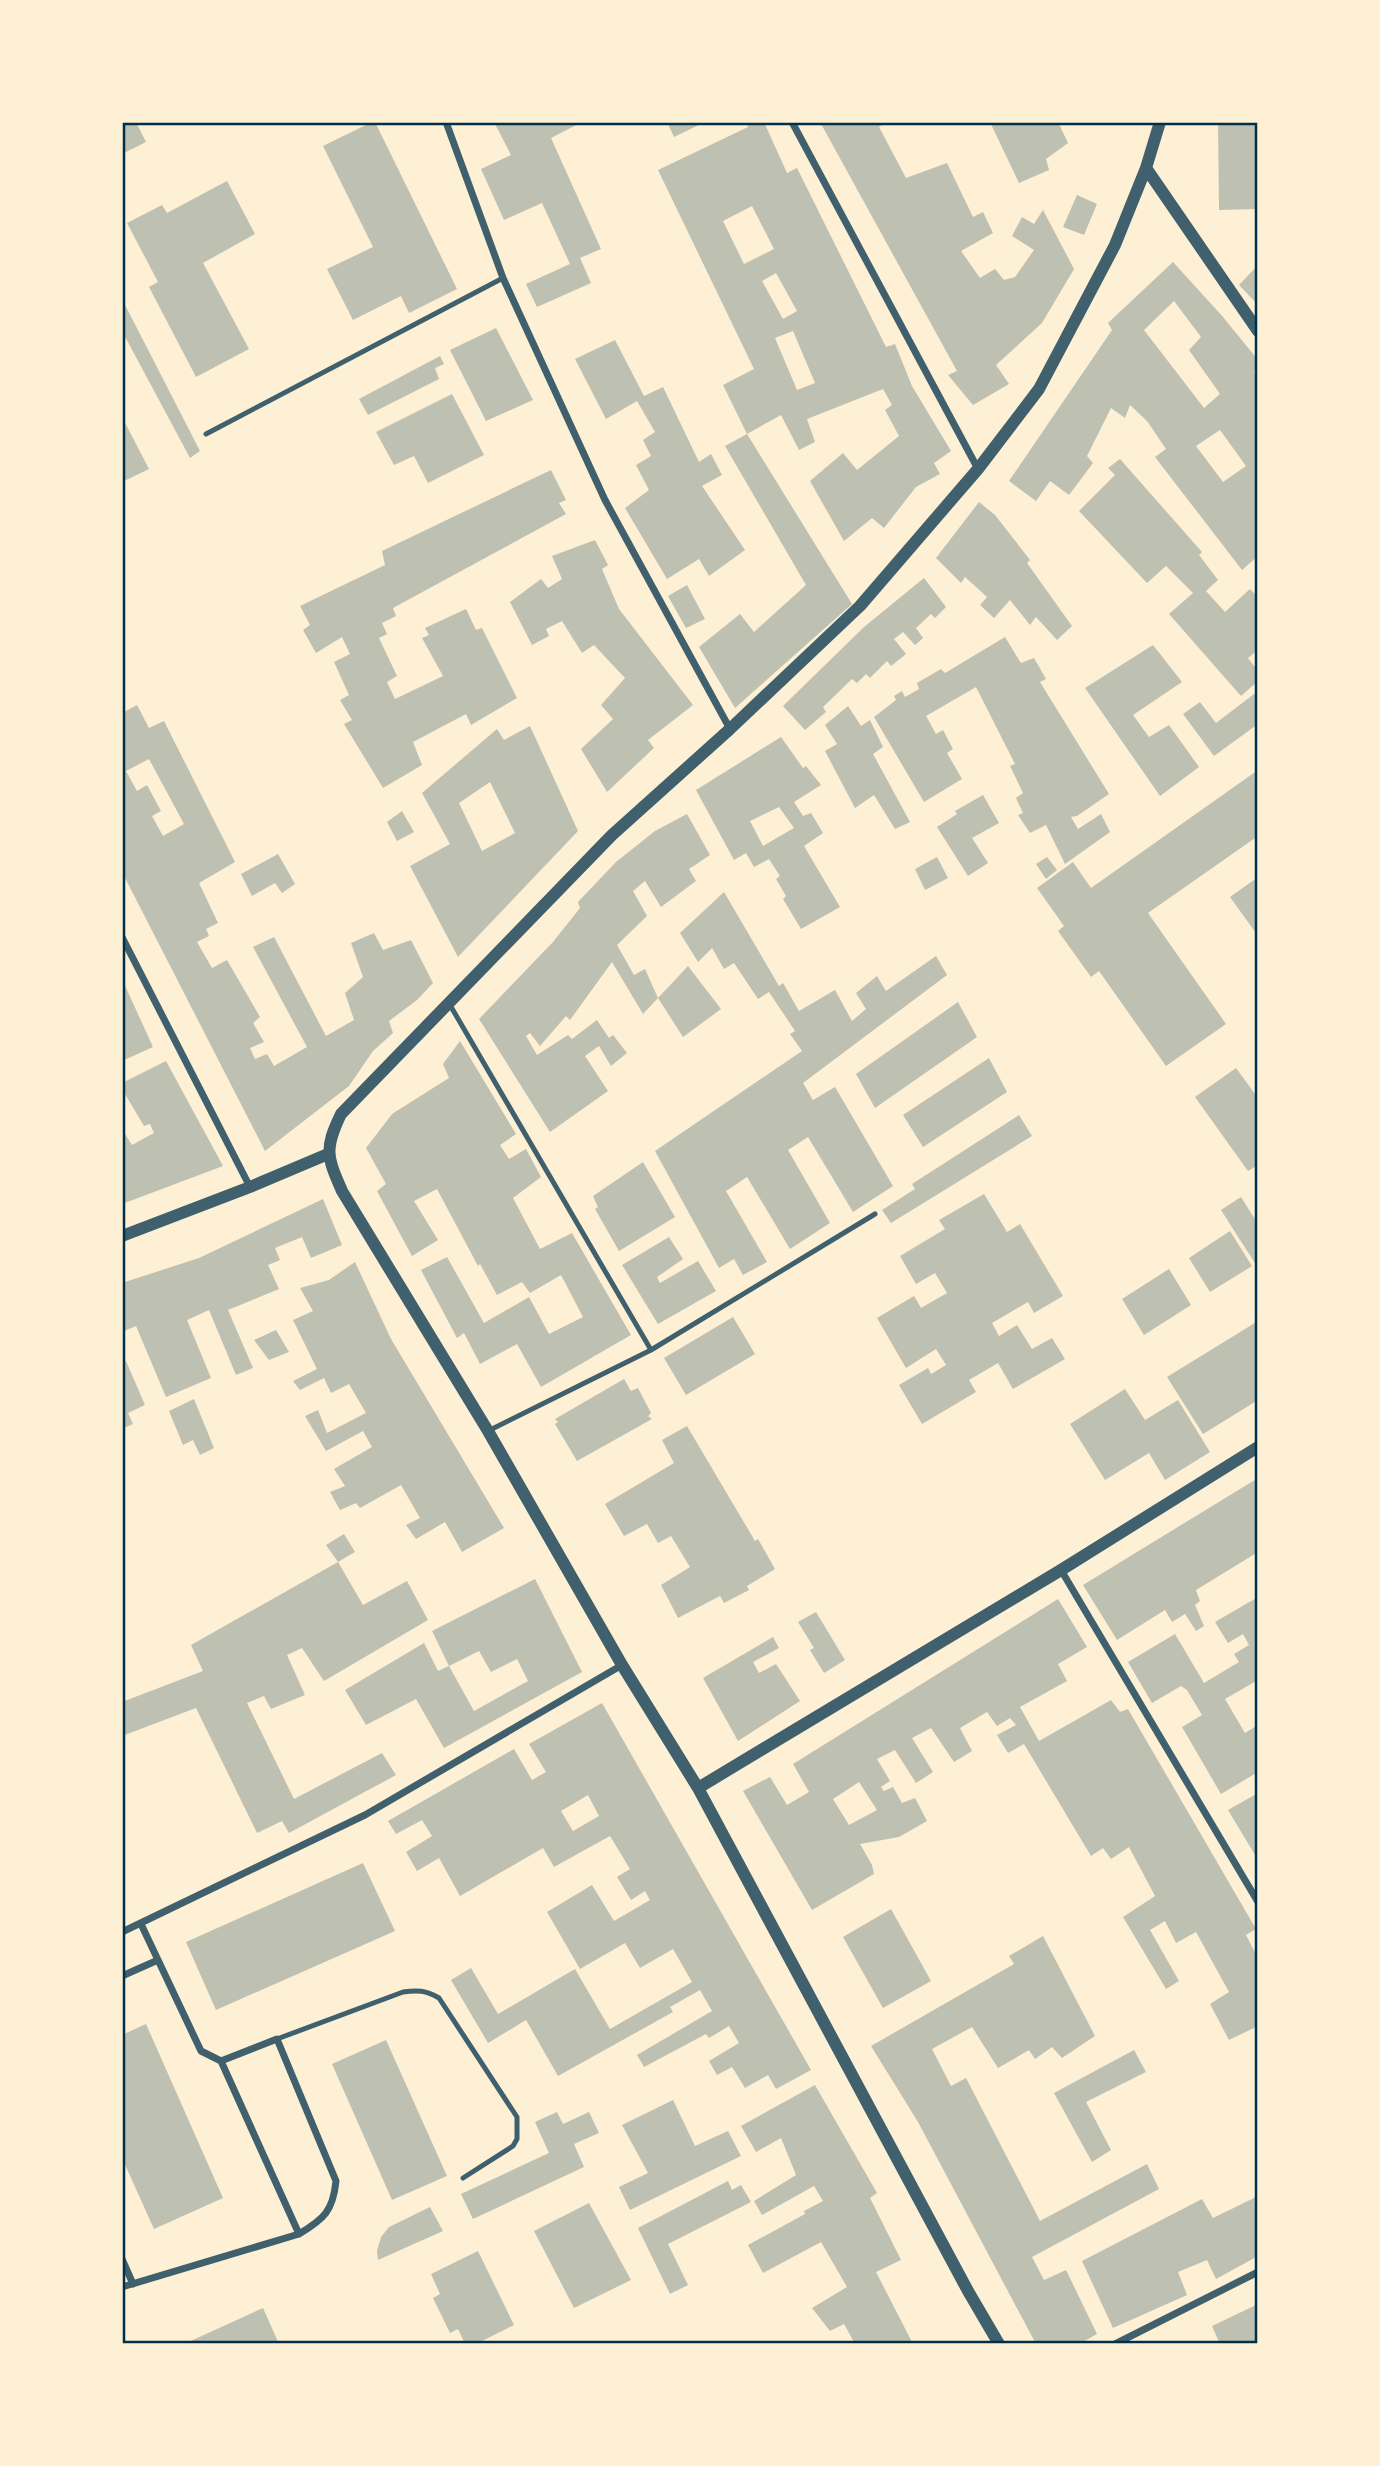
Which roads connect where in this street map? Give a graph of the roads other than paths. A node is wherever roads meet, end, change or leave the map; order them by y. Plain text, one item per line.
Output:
1 (446, 122) edge
2 (792, 122) edge
3 (1160, 122) edge
4 (1146, 168) junction
5 (503, 278) junction
6 (1258, 331) edge
7 (206, 434) dead end
8 (978, 469) junction
9 (730, 729) junction
10 (122, 937) edge
11 (448, 1002) junction
12 (328, 1154) junction
13 (250, 1187) junction
14 (875, 1214) dead end
15 (122, 1236) edge
16 (651, 1350) junction
17 (488, 1431) junction
18 (1258, 1447) edge
19 (1061, 1570) junction
20 (622, 1665) junction
21 (698, 1788) junction
22 (1258, 1902) edge
23 (141, 1924) junction
24 (122, 1932) edge
25 (158, 1960) junction
26 (122, 1976) edge
27 (277, 2039) junction
28 (221, 2061) junction
29 (463, 2178) dead end
30 (299, 2234) junction
31 (122, 2259) edge
32 (1258, 2273) edge
33 (133, 2284) junction
34 (122, 2287) edge
35 (999, 2343) edge
36 (1115, 2343) edge

1 - 5 street
2 - 8 street
3 - 4 street
4 - 6 street
4 - 8 street
5 - 7 lane
5 - 9 street
8 - 9 street
9 - 11 street
10 - 13 street
11 - 12 street
11 - 16 lane
12 - 13 street
12 - 17 street
13 - 15 street
14 - 16 lane
16 - 17 lane
17 - 20 street
18 - 19 street
19 - 21 street
19 - 22 street
20 - 21 street
20 - 23 street
21 - 35 street
23 - 24 street
23 - 25 street
25 - 26 street
25 - 28 street
27 - 28 street
27 - 29 lane
27 - 30 street
28 - 30 street
30 - 33 street
31 - 33 street
32 - 36 street
33 - 34 street

